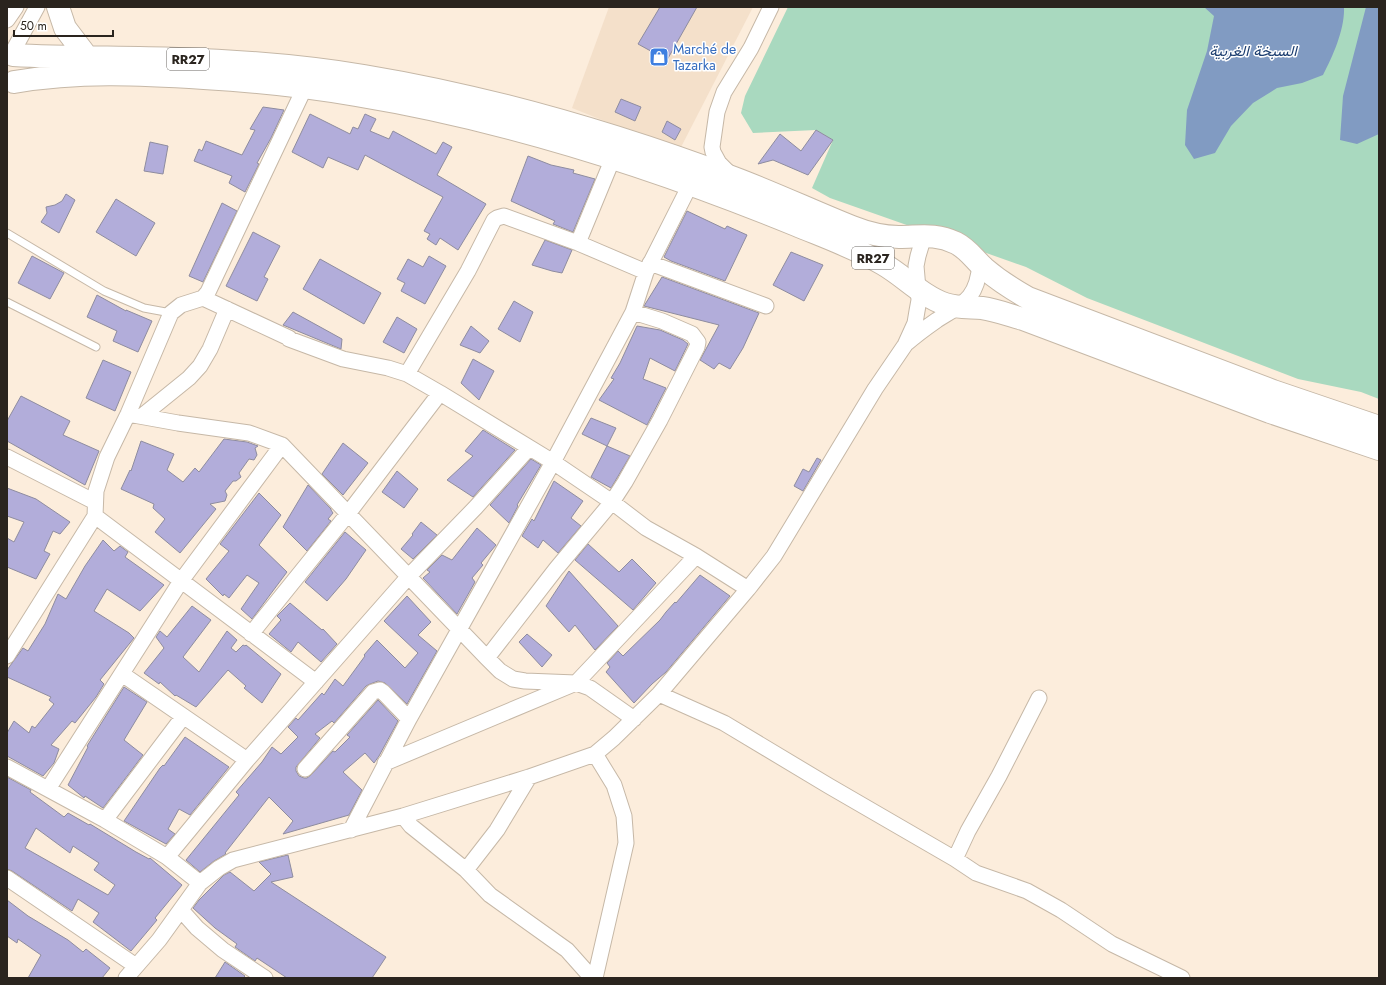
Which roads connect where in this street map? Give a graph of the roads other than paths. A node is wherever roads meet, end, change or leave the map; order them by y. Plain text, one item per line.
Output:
1 (16, 7) edge
2 (37, 7) edge
3 (58, 7) edge
4 (771, 7) edge
5 (7, 20) edge
6 (10, 52) edge
7 (87, 57) junction
8 (11, 86) edge
9 (304, 88) junction
10 (613, 158) junction
11 (735, 178) junction
12 (690, 185) junction
13 (7, 233) edge
14 (924, 236) junction
15 (578, 243) junction
16 (980, 264) junction
17 (648, 268) junction
18 (918, 288) junction
19 (203, 298) junction
20 (7, 302) edge
21 (766, 306) dead end
22 (960, 307) junction
23 (227, 309) junction
24 (633, 312) junction
25 (171, 313) junction
26 (905, 344) junction
27 (96, 347) dead end
28 (407, 374) junction
29 (440, 393) junction
30 (135, 415) junction
31 (1379, 427) edge
32 (282, 445) junction
33 (529, 448) junction
34 (1379, 449) edge
35 (7, 457) edge
36 (553, 462) junction
37 (612, 502) junction
38 (95, 509) junction
39 (347, 515) junction
40 (696, 556) junction
41 (409, 576) junction
42 (181, 581) junction
43 (748, 589) junction
44 (460, 629) junction
45 (251, 634) junction
46 (7, 656) edge
47 (487, 658) junction
48 (122, 674) junction
49 (316, 682) junction
50 (576, 684) junction
51 (659, 694) junction
52 (1039, 698) dead end
53 (183, 716) junction
54 (409, 719) junction
55 (634, 720) junction
56 (596, 754) junction
57 (247, 760) junction
58 (386, 763) junction
59 (7, 767) edge
60 (305, 769) dead end
61 (529, 777) junction
62 (48, 789) junction
63 (403, 816) junction
64 (105, 820) junction
65 (350, 830) junction
66 (167, 857) junction
67 (955, 859) junction
68 (466, 870) junction
69 (7, 878) edge
70 (200, 883) junction
71 (181, 910) junction
72 (136, 966) junction
73 (126, 978) edge
74 (265, 978) edge
75 (594, 978) edge
76 (1182, 978) edge

1 - 5 street
2 - 6 street
3 - 7 highway
4 - 11 street
6 - 7 highway, RR27
6 - 8 highway, RR27
7 - 11 highway, RR27
8 - 9 highway, RR27
9 - 10 highway, RR27
9 - 19 street
10 - 12 highway, RR27
10 - 15 street
11 - 14 highway, RR27
12 - 17 street
12 - 18 highway, RR27
13 - 25 lane
14 - 16 highway, RR27
14 - 18 street
15 - 17 street
15 - 28 street
16 - 22 street
16 - 31 highway, RR27
17 - 21 street
17 - 24 street
18 - 22 highway, RR27
18 - 26 street
19 - 23 street
19 - 25 street
20 - 27 lane
22 - 26 street
22 - 34 highway, RR27
23 - 28 street
23 - 30 street
24 - 36 street
24 - 37 street
25 - 30 street
26 - 43 street
28 - 29 street
29 - 33 street
29 - 39 street
30 - 32 street
30 - 38 street
32 - 39 street
32 - 42 street
33 - 36 street
33 - 41 street
35 - 38 street
36 - 37 street
36 - 44 street
37 - 40 street
37 - 47 street
38 - 42 street
38 - 46 street
39 - 41 street
39 - 45 street
40 - 43 street
40 - 50 street
41 - 44 street
41 - 49 street
42 - 45 street
42 - 48 street
43 - 51 street
44 - 47 street
44 - 54 street
45 - 49 street
47 - 50 street
48 - 53 street
48 - 62 street
49 - 57 street
50 - 55 street
50 - 58 street
51 - 55 street
51 - 67 street
52 - 67 street
53 - 57 street
53 - 64 street
54 - 58 street
54 - 60 street
55 - 56 street
56 - 61 street
56 - 75 street
57 - 66 street
58 - 65 street
59 - 62 street
61 - 63 street
61 - 68 street
62 - 64 street
63 - 65 street
63 - 68 street
64 - 66 street
65 - 70 street
66 - 70 street
67 - 76 street
68 - 75 street
69 - 72 street
70 - 71 street
71 - 72 street
71 - 74 street
72 - 73 street

